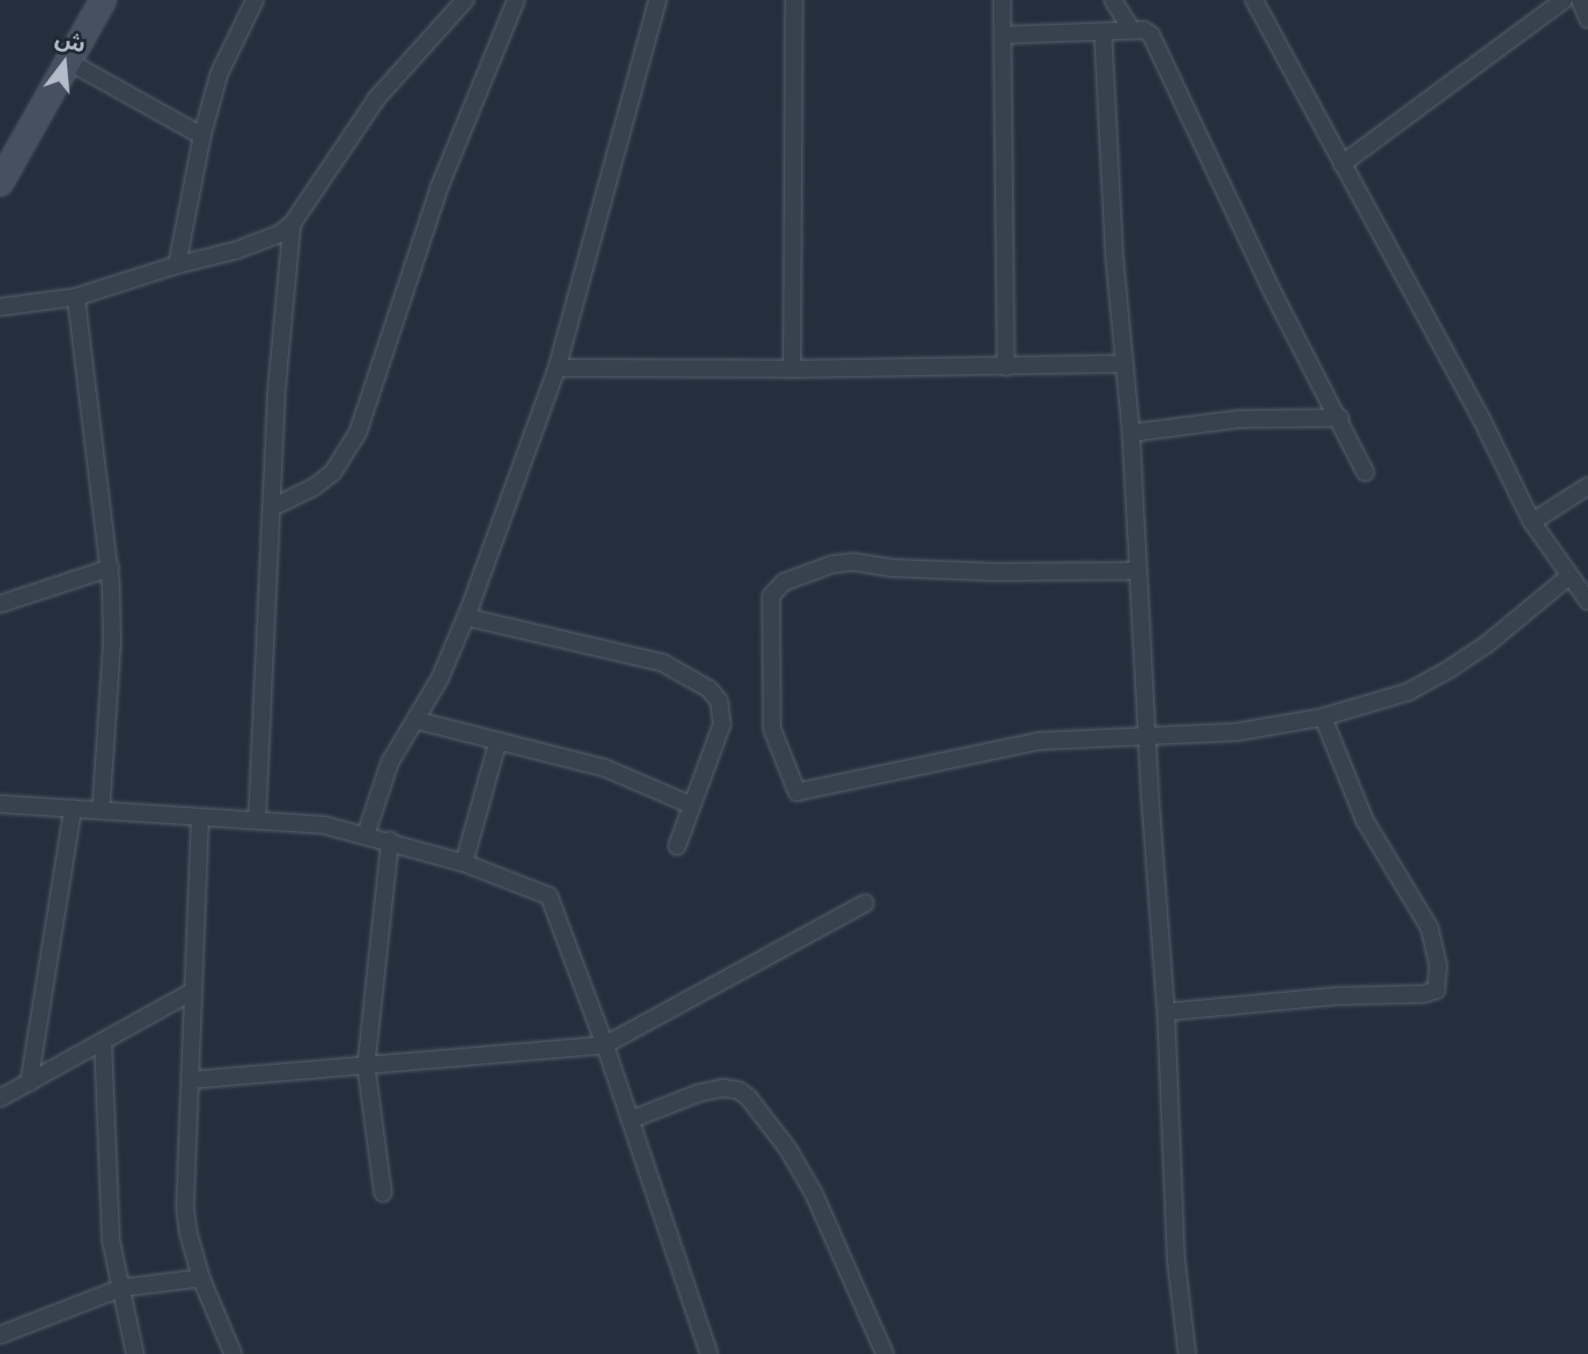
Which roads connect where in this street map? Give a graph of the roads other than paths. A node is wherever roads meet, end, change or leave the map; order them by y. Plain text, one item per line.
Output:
1 (103, 0) edge
2 (255, 0) edge
3 (465, 0) edge
4 (516, 0) edge
5 (658, 0) edge
6 (794, 0) edge
7 (1002, 0) edge
8 (1113, 0) edge
9 (1564, 0) edge
10 (1580, 0) edge
11 (1260, 2) edge
12 (1588, 19) edge
13 (1132, 31) junction
14 (1103, 33) junction
15 (1003, 35) junction
16 (68, 61) junction
17 (202, 136) junction
18 (1342, 164) junction
19 (0, 183) edge
20 (292, 224) junction
21 (177, 265) junction
22 (76, 297) junction
23 (0, 307) edge
24 (1123, 364) junction
25 (1006, 367) junction
26 (557, 368) junction
27 (792, 369) junction
28 (1340, 418) junction
29 (1131, 433) junction
30 (1365, 472) dead end
31 (1588, 486) edge
32 (271, 508) junction
33 (1532, 522) junction
34 (110, 568) junction
35 (1137, 571) junction
36 (1568, 577) junction
37 (1588, 601) edge
38 (0, 604) edge
39 (466, 617) junction
40 (1323, 717) junction
41 (415, 720) junction
42 (1147, 736) junction
43 (498, 741) junction
44 (0, 804) edge
45 (691, 805) junction
46 (73, 809) junction
47 (101, 810) junction
48 (200, 817) junction
49 (257, 820) junction
50 (366, 834) junction
51 (390, 840) junction
52 (677, 846) dead end
53 (464, 863) junction
54 (865, 903) dead end
55 (193, 991) junction
56 (1166, 1012) junction
57 (103, 1043) junction
58 (605, 1045) junction
59 (366, 1066) junction
60 (190, 1080) junction
61 (29, 1083) junction
62 (0, 1098) edge
63 (630, 1120) junction
64 (383, 1193) dead end
65 (201, 1278) junction
66 (121, 1288) junction
67 (0, 1335) edge
68 (135, 1354) edge
69 (233, 1354) edge
70 (709, 1354) edge
71 (885, 1354) edge
72 (1187, 1354) edge

1 - 16 street
2 - 17 street
3 - 20 street
4 - 32 street
5 - 26 street
6 - 27 street
7 - 15 street
8 - 13 street
9 - 18 street
10 - 12 street
11 - 18 street
13 - 14 street
13 - 28 street
14 - 15 street
14 - 24 street
15 - 25 street
16 - 17 street
16 - 19 street
17 - 21 street
18 - 33 street
20 - 21 street
20 - 32 street
21 - 22 street
22 - 23 street
22 - 34 street
24 - 25 street
24 - 29 street
25 - 27 street
26 - 27 street
26 - 39 street
28 - 29 street
28 - 30 street
29 - 35 street
31 - 33 street
32 - 49 street
33 - 36 street
34 - 38 street
34 - 47 street
35 - 42 street
35 - 42 street
36 - 37 street
36 - 40 street
39 - 41 street
39 - 45 street
40 - 42 street
40 - 56 street
41 - 43 street
41 - 50 street
42 - 56 street
43 - 45 street
43 - 53 street
44 - 46 street
45 - 52 street
46 - 47 street
46 - 61 street
47 - 48 street
48 - 49 street
48 - 55 street
49 - 50 street
50 - 51 street
51 - 53 street
51 - 59 street
53 - 58 street
54 - 58 street
55 - 57 street
55 - 60 street
56 - 72 street
57 - 61 street
57 - 66 street
58 - 59 street
58 - 63 street
59 - 60 street
59 - 64 street
60 - 65 street
61 - 62 street
63 - 70 street
63 - 71 street
65 - 66 street
65 - 69 street
66 - 67 street
66 - 68 street

